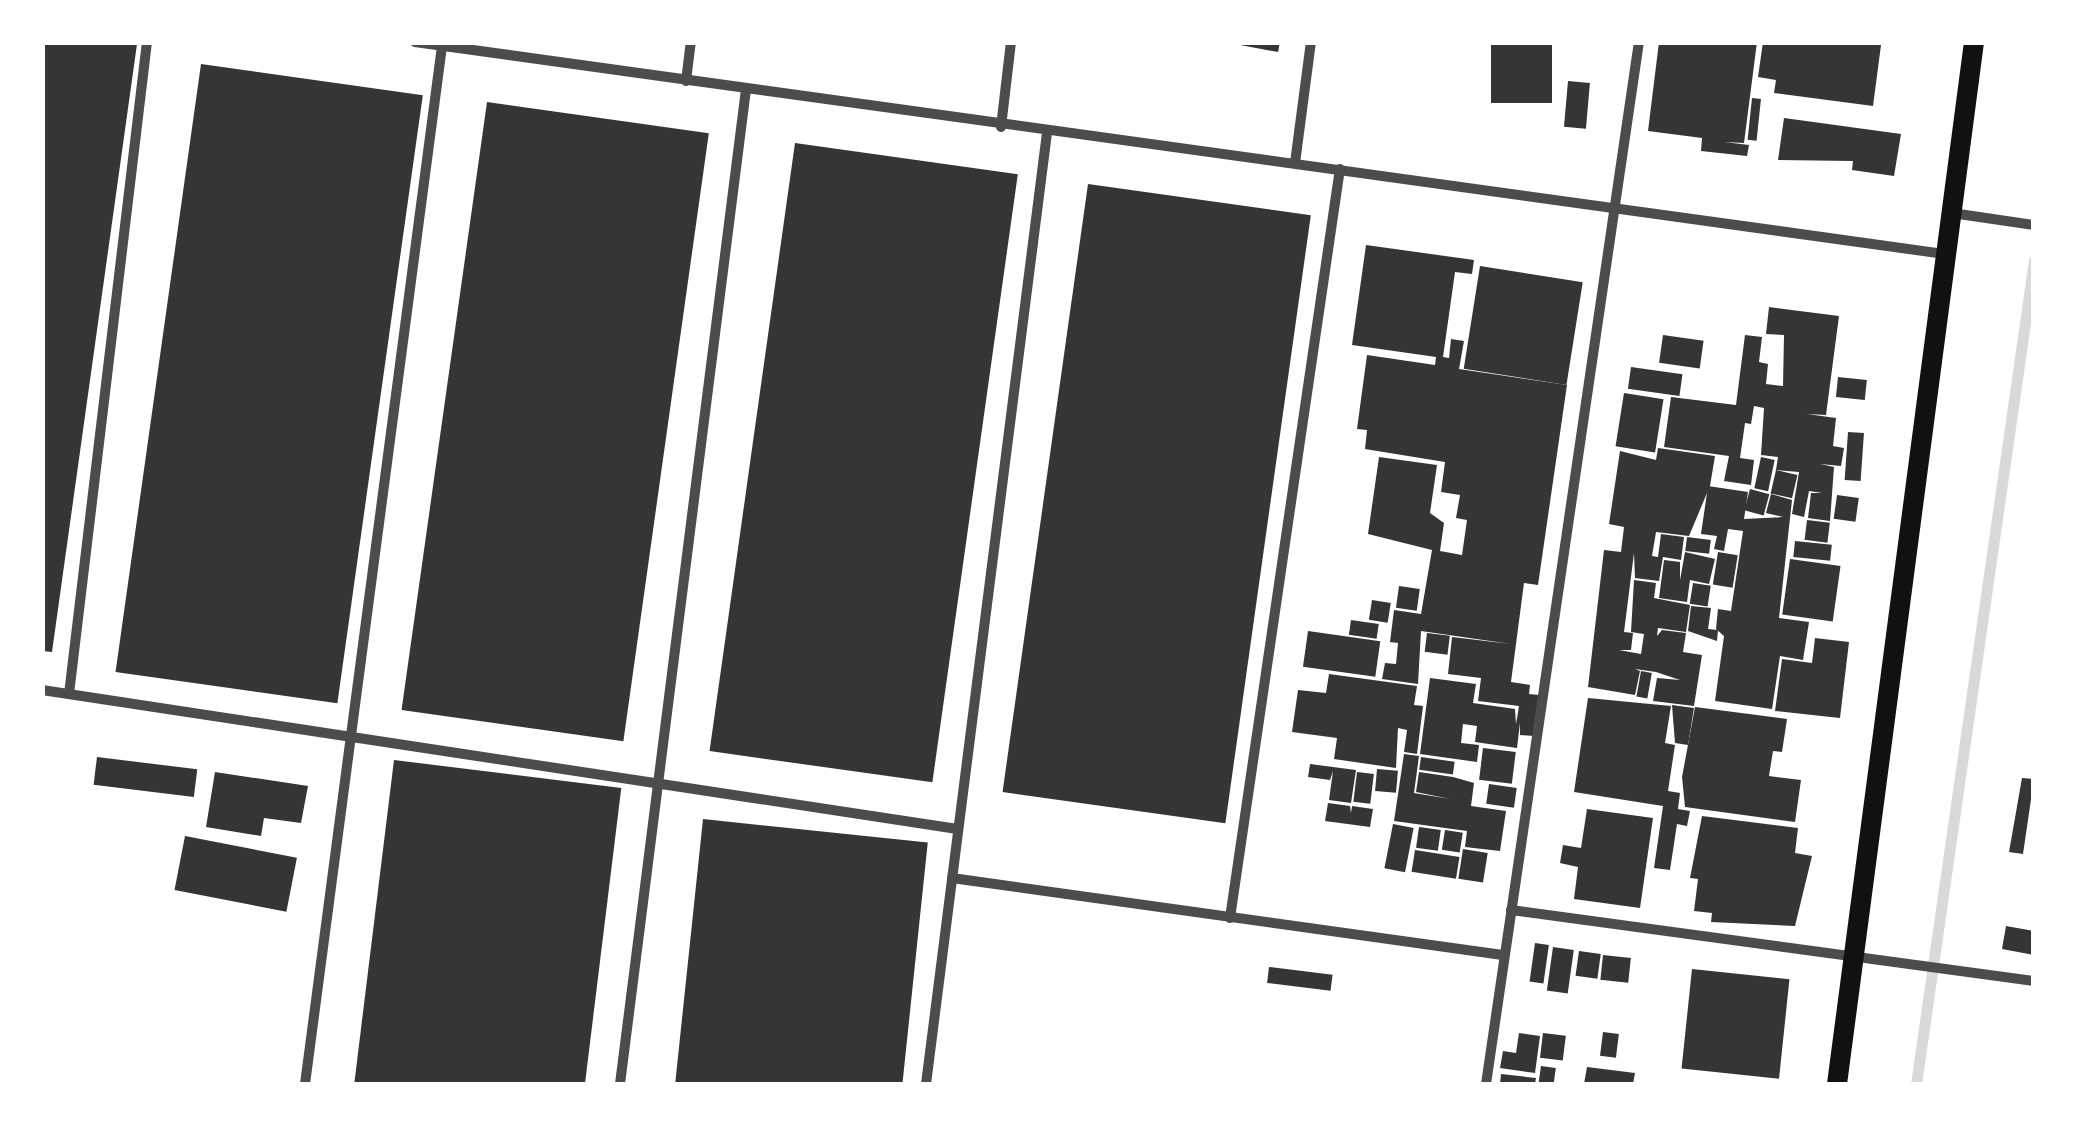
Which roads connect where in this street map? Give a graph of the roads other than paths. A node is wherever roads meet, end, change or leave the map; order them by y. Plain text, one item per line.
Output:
1 (147, 42) edge
2 (415, 42) edge
3 (691, 42) edge
4 (1011, 42) edge
5 (1311, 42) edge
6 (1639, 42) edge
7 (1974, 42) edge
8 (442, 46) junction
9 (686, 81) junction
10 (746, 90) junction
11 (1000, 128) junction
12 (1047, 133) junction
13 (1295, 163) junction
14 (1340, 169) junction
15 (1617, 206) junction
16 (1951, 213) junction
17 (2034, 225) edge
18 (1945, 254) junction
19 (42, 690) edge
20 (69, 694) junction
21 (353, 737) junction
22 (658, 784) junction
23 (958, 829) junction
24 (952, 878) junction
25 (1511, 910) junction
26 (1230, 918) junction
27 (1503, 955) junction
28 (1854, 955) junction
29 (2034, 981) edge
30 (305, 1084) edge
31 (620, 1084) edge
32 (926, 1084) edge
33 (1486, 1084) edge
34 (1837, 1084) edge

1 - 20 street
2 - 8 street
3 - 9 street
4 - 11 street
5 - 13 street
6 - 15 street
7 - 16 main road
8 - 9 street
8 - 21 street
9 - 10 street
10 - 11 street
10 - 22 street
11 - 12 street
12 - 13 street
12 - 23 street
13 - 14 street
14 - 15 street
14 - 26 street
15 - 18 street
15 - 25 street
16 - 17 street
16 - 18 main road
18 - 28 main road
19 - 20 street
20 - 21 street
21 - 22 street
21 - 30 street
22 - 23 street
22 - 31 street
23 - 24 street
24 - 26 street
24 - 32 street
25 - 27 street
25 - 28 street
26 - 27 street
27 - 33 street
28 - 29 street
28 - 34 main road

